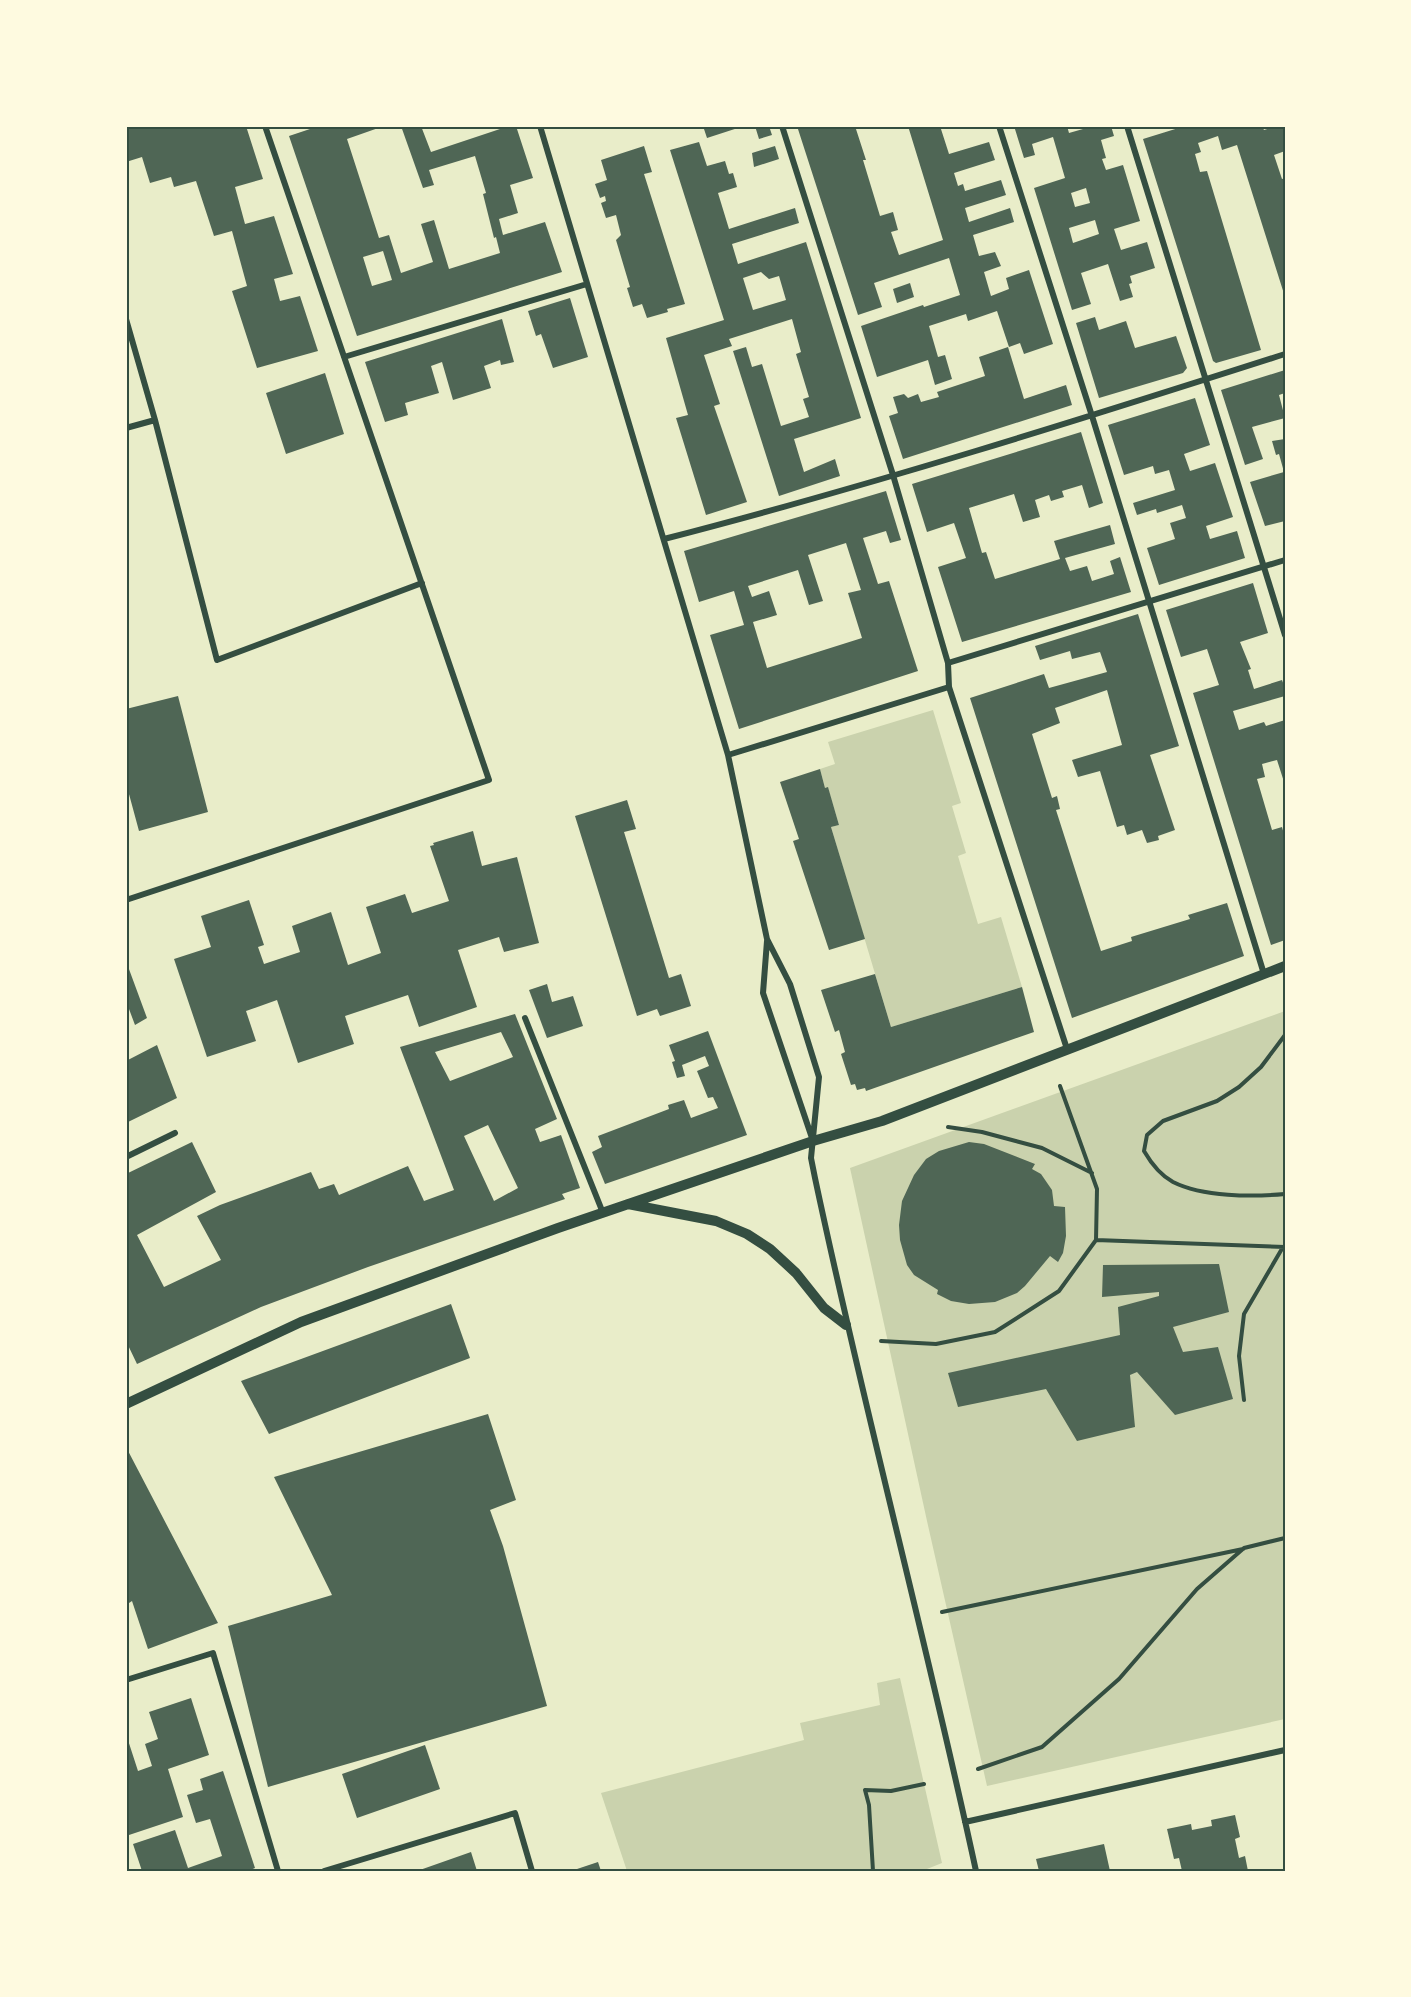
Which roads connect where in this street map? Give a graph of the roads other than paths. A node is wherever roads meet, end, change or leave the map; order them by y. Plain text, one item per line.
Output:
1 (265, 126) edge
2 (540, 126) edge
3 (782, 126) edge
4 (999, 126) edge
5 (1127, 126) edge
6 (587, 284) junction
7 (126, 319) edge
8 (1285, 354) edge
9 (344, 357) junction
10 (1206, 379) junction
11 (1092, 416) junction
12 (155, 420) junction
13 (126, 428) edge
14 (893, 475) junction
15 (664, 539) junction
16 (1285, 560) edge
17 (1264, 567) junction
18 (422, 582) junction
19 (1148, 602) junction
20 (1285, 635) edge
21 (948, 663) junction
22 (949, 687) junction
23 (728, 755) junction
24 (126, 900) edge
25 (767, 939) junction
26 (1285, 966) edge
27 (1264, 974) junction
28 (525, 1018) dead end
29 (1067, 1049) junction
30 (175, 1133) dead end
31 (813, 1141) junction
32 (126, 1158) edge
33 (628, 1204) junction
34 (603, 1213) junction
35 (846, 1325) junction
36 (127, 1400) edge
37 (126, 1680) edge
38 (1285, 1750) edge
39 (965, 1822) junction
40 (278, 1871) edge
41 (324, 1871) edge
42 (532, 1871) edge
43 (976, 1871) edge

1 - 9 street
2 - 6 street
3 - 14 street
4 - 11 street
5 - 10 street
6 - 9 street
6 - 15 street
7 - 12 street
8 - 10 street
9 - 18 street
10 - 11 street
10 - 17 street
11 - 14 street
11 - 19 street
12 - 13 street
12 - 18 street
14 - 15 street
14 - 21 street
15 - 23 street
16 - 17 street
17 - 19 street
17 - 20 street
18 - 24 street
19 - 21 street
19 - 27 street
21 - 22 street
22 - 23 street
22 - 29 street
23 - 25 street
25 - 31 street
25 - 31 street
26 - 27 street
27 - 29 street
28 - 34 street
29 - 31 street
30 - 32 street
31 - 33 street
31 - 35 street
33 - 34 street
33 - 35 street
34 - 36 street
35 - 39 street
37 - 40 street
38 - 39 street
39 - 43 street
41 - 42 street

